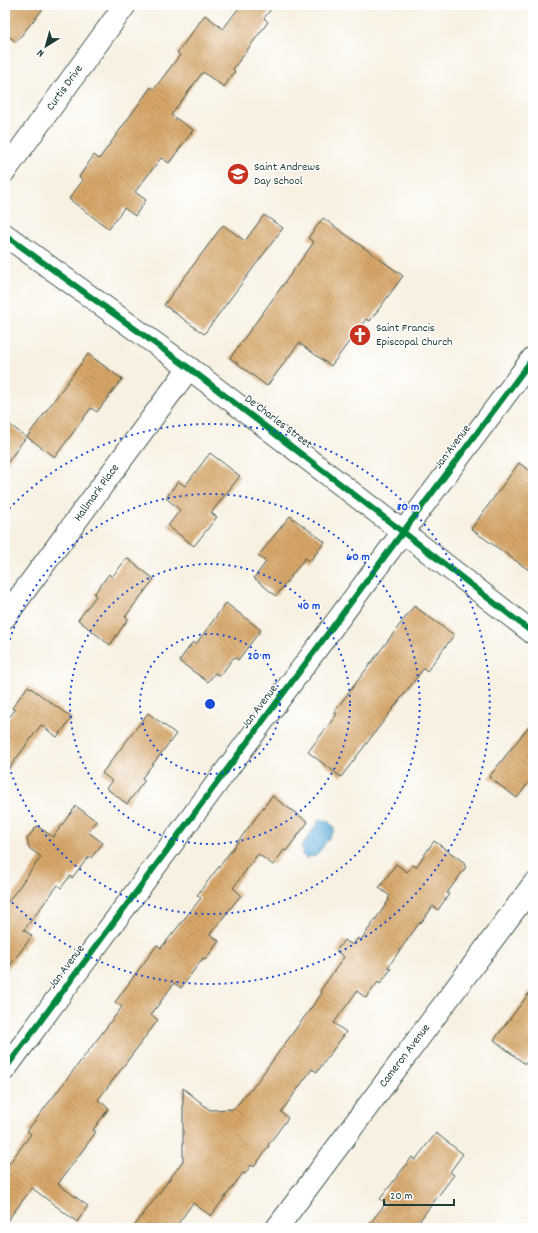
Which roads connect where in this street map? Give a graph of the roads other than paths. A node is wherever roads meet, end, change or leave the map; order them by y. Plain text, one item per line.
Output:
1 (125, 5) edge
2 (5, 171) edge
3 (5, 235) edge
4 (533, 358) edge
5 (189, 368) junction
6 (403, 532) junction
7 (5, 617) edge
8 (533, 633) edge
9 (533, 885) edge
10 (5, 1069) edge
11 (277, 1228) edge

1 - 2 street, Curtis Drive
3 - 5 street, De Charles Street
4 - 6 street, Jan Avenue
5 - 6 street, De Charles Street
5 - 7 street, Hallmark Place
6 - 8 street, De Charles Street
6 - 10 street, Jan Avenue
9 - 11 street, Cameron Avenue

